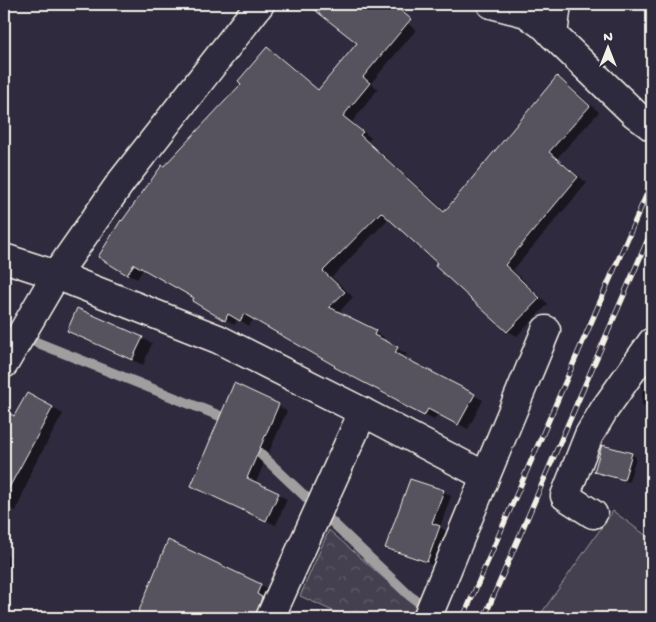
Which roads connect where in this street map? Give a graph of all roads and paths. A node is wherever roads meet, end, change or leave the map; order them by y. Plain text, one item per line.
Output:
1 (260, 4) edge
2 (491, 4) edge
3 (526, 4) edge
4 (557, 4) edge
5 (554, 34) junction
6 (652, 127) edge
7 (4, 258) edge
8 (56, 275) junction
9 (546, 330) dead end
10 (652, 342) edge
11 (4, 363) edge
12 (363, 412) junction
13 (485, 476) junction
14 (593, 514) dead end
15 (270, 618) edge
16 (427, 618) edge

1 - 8 street
2 - 5 street
3 - 5 street
4 - 5 street
5 - 6 street
7 - 8 street
8 - 11 street
8 - 12 street
9 - 13 street
10 - 14 street
12 - 13 street
12 - 15 street
13 - 16 street

